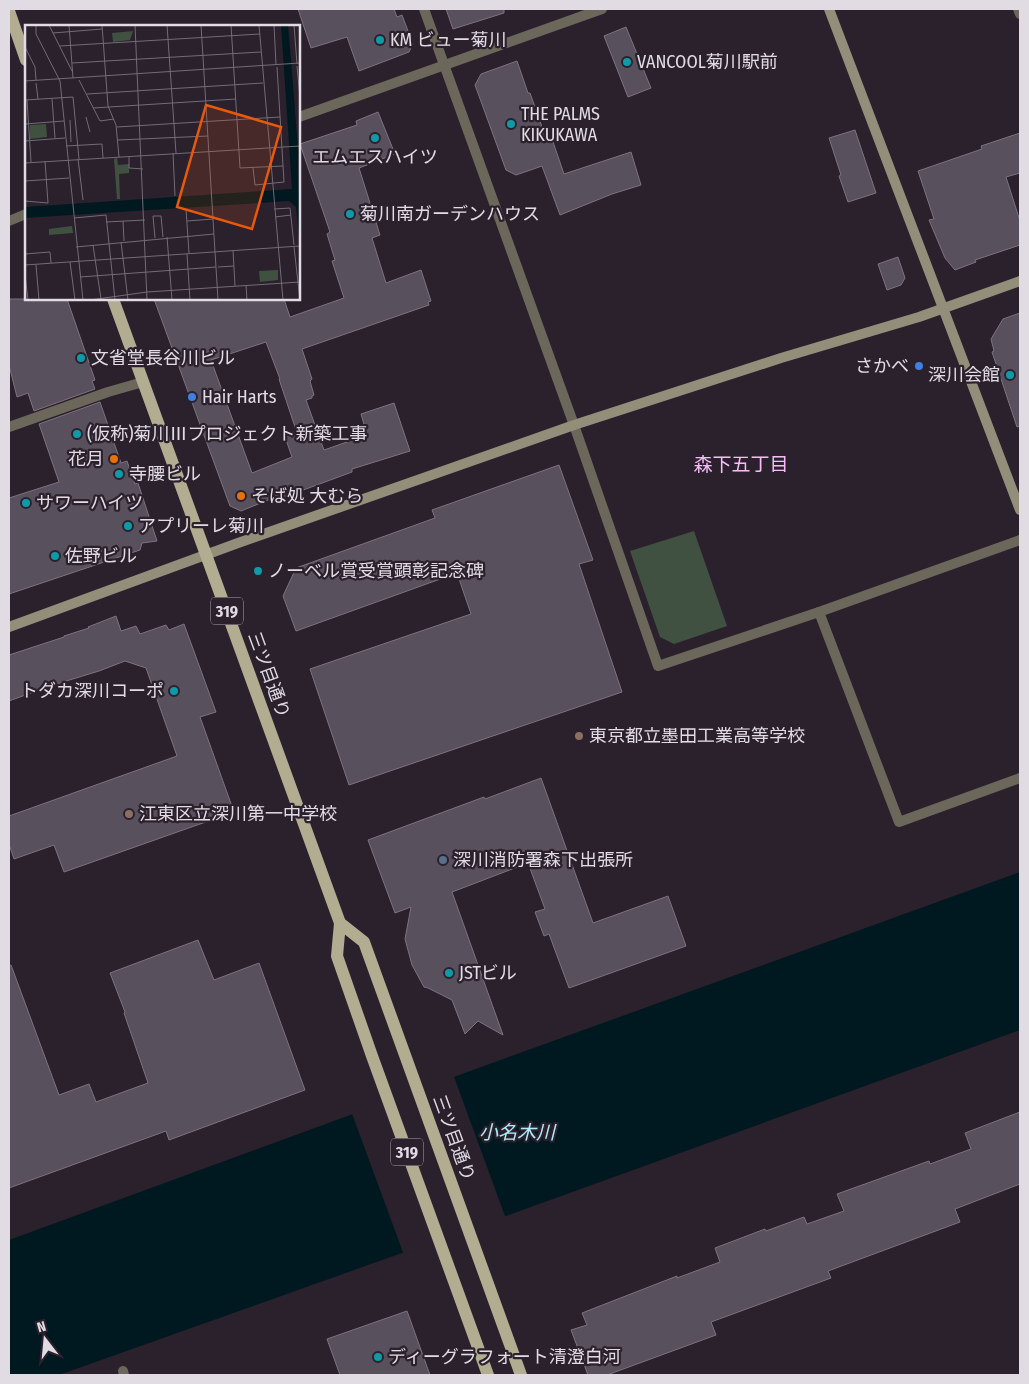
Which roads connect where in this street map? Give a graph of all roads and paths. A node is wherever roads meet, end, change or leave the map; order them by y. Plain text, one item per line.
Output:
1 (424, 9) edge
2 (602, 9) edge
3 (829, 9) edge
4 (1018, 9) edge
5 (9, 12) edge
6 (1020, 14) edge
7 (25, 57) edge
8 (444, 65) junction
9 (300, 117) edge
10 (25, 214) edge
11 (9, 220) edge
12 (1020, 282) edge
13 (112, 300) edge
14 (943, 309) junction
15 (143, 382) junction
16 (574, 425) junction
17 (9, 427) edge
18 (1020, 510) edge
19 (1020, 540) edge
20 (206, 555) junction
21 (818, 612) junction
22 (9, 626) edge
23 (1020, 778) edge
24 (340, 923) junction
25 (488, 1375) edge
26 (520, 1375) edge

1 - 8 street
2 - 8 street
3 - 14 street
4 - 6 street
5 - 7 main road
8 - 9 street
8 - 16 street
10 - 11 street
12 - 14 street
13 - 15 main road, 三ツ目通り / 319
14 - 16 street
14 - 18 street
15 - 17 street
15 - 20 main road, 三ツ目通り / 319
16 - 20 street
16 - 21 street
19 - 21 street
20 - 22 street
20 - 24 main road, 三ツ目通り / 319
21 - 23 street
24 - 25 main road, 三ツ目通り / 319
24 - 26 main road, 三ツ目通り / 319

